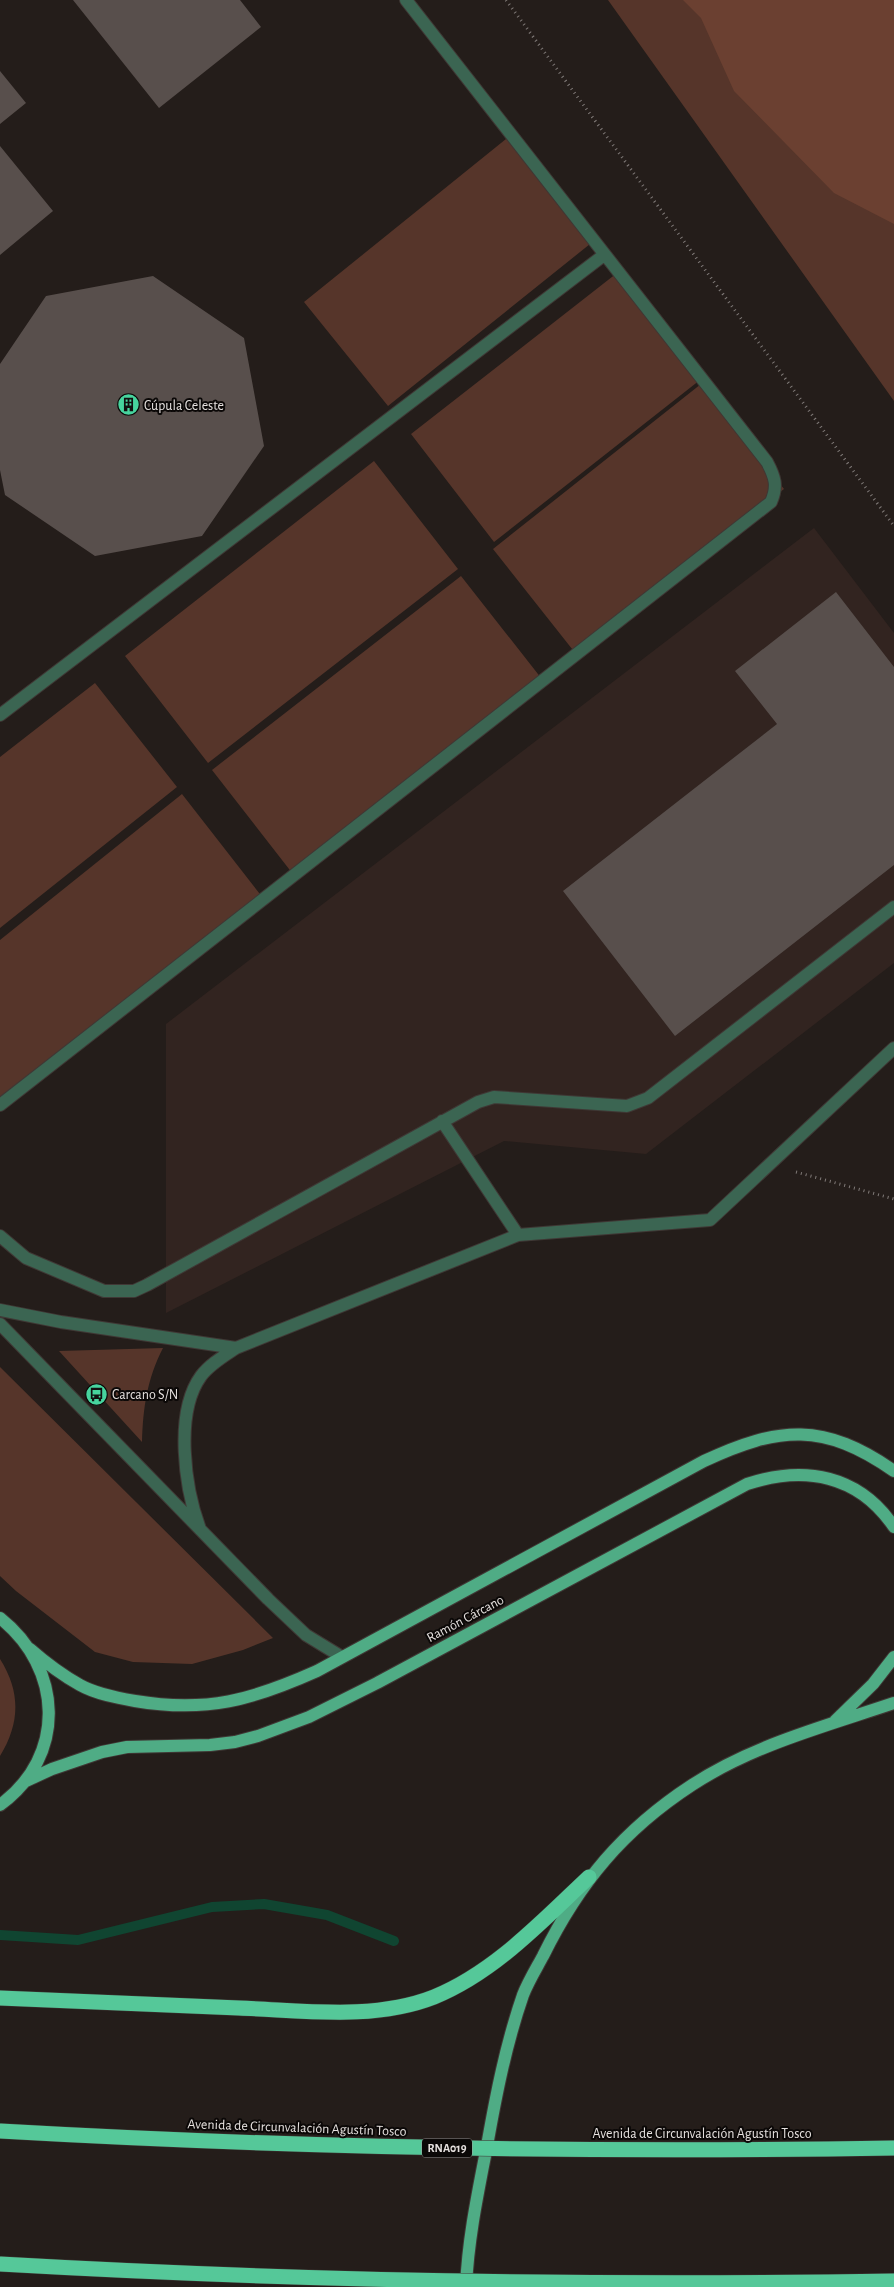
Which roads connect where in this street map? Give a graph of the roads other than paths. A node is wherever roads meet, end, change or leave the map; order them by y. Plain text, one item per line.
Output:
1 (406, 0) edge
2 (604, 256) junction
3 (0, 715) edge
4 (894, 907) edge
5 (894, 1048) edge
6 (0, 1105) edge
7 (442, 1121) junction
8 (518, 1235) junction
9 (0, 1236) edge
10 (0, 1310) edge
11 (0, 1324) edge
12 (236, 1348) junction
13 (894, 1471) edge
14 (200, 1528) junction
15 (894, 1528) edge
16 (0, 1618) edge
17 (30, 1650) junction
18 (342, 1657) junction
19 (894, 1657) edge
20 (894, 1703) edge
21 (831, 1724) junction
22 (26, 1781) junction
23 (0, 1805) edge
24 (589, 1877) junction
25 (0, 1998) edge
26 (0, 2131) edge
27 (894, 2148) edge
28 (0, 2264) edge
29 (894, 2281) edge
30 (466, 2287) edge

1 - 2 street
2 - 3 street
2 - 6 street
4 - 7 street
5 - 8 street
7 - 8 street
7 - 9 street
8 - 12 street
10 - 12 street
11 - 14 street
12 - 14 street
13 - 18 main road, Ramón Cárcano
14 - 18 street
15 - 22 main road, Ramón Cárcano
16 - 17 main road
17 - 18 main road, Ramón Cárcano
17 - 22 main road
19 - 21 main road
20 - 21 main road
21 - 24 main road
22 - 23 main road
24 - 25 highway
24 - 30 main road
26 - 27 highway, Avenida de Circunvalación Agustín Tosco / RNA019, bridge
28 - 29 highway, bridge

